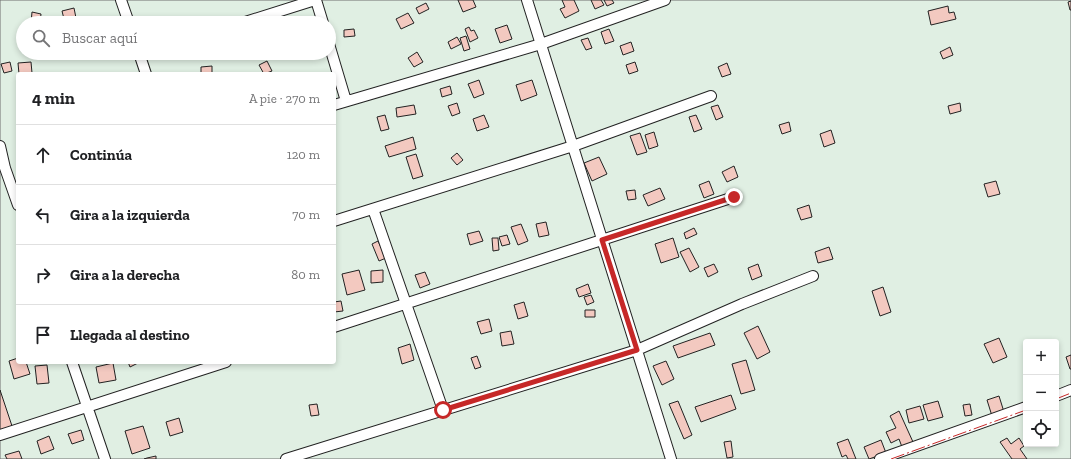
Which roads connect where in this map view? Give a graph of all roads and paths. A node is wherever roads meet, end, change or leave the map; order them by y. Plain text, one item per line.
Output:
1 (121, 0) edge
2 (316, 0) edge
3 (527, 0) edge
4 (666, 0) edge
5 (127, 16) edge
6 (265, 16) edge
7 (321, 16) edge
8 (541, 44) junction
9 (143, 60) edge
10 (334, 60) edge
11 (146, 72) edge
12 (711, 96) dead end
13 (346, 102) junction
14 (336, 104) edge
15 (0, 146) edge
16 (573, 146) junction
17 (734, 197) dead end
18 (16, 199) edge
19 (374, 209) junction
20 (336, 220) edge
21 (602, 240) junction
22 (813, 276) dead end
23 (406, 304) junction
24 (336, 326) edge
25 (637, 350) junction
26 (73, 364) edge
27 (220, 364) edge
28 (1071, 390) edge
29 (1059, 395) edge
30 (87, 407) junction
31 (1023, 408) edge
32 (443, 410) junction
33 (0, 435) edge
34 (104, 459) edge
35 (286, 459) edge
36 (671, 459) edge
37 (880, 459) edge

1 - 5 street
2 - 6 street
2 - 7 street
3 - 8 street
4 - 8 street
8 - 13 street
8 - 16 street
9 - 11 street
10 - 13 street
12 - 16 street
13 - 14 street
15 - 18 street
16 - 19 street
16 - 21 street
17 - 21 street
19 - 20 street
19 - 23 street
21 - 23 street
21 - 25 street
22 - 25 street
23 - 24 street
23 - 32 street
25 - 32 street
25 - 36 street
26 - 30 street
27 - 30 street
28 - 29 street
30 - 33 street
30 - 34 street
31 - 37 street
32 - 35 street

